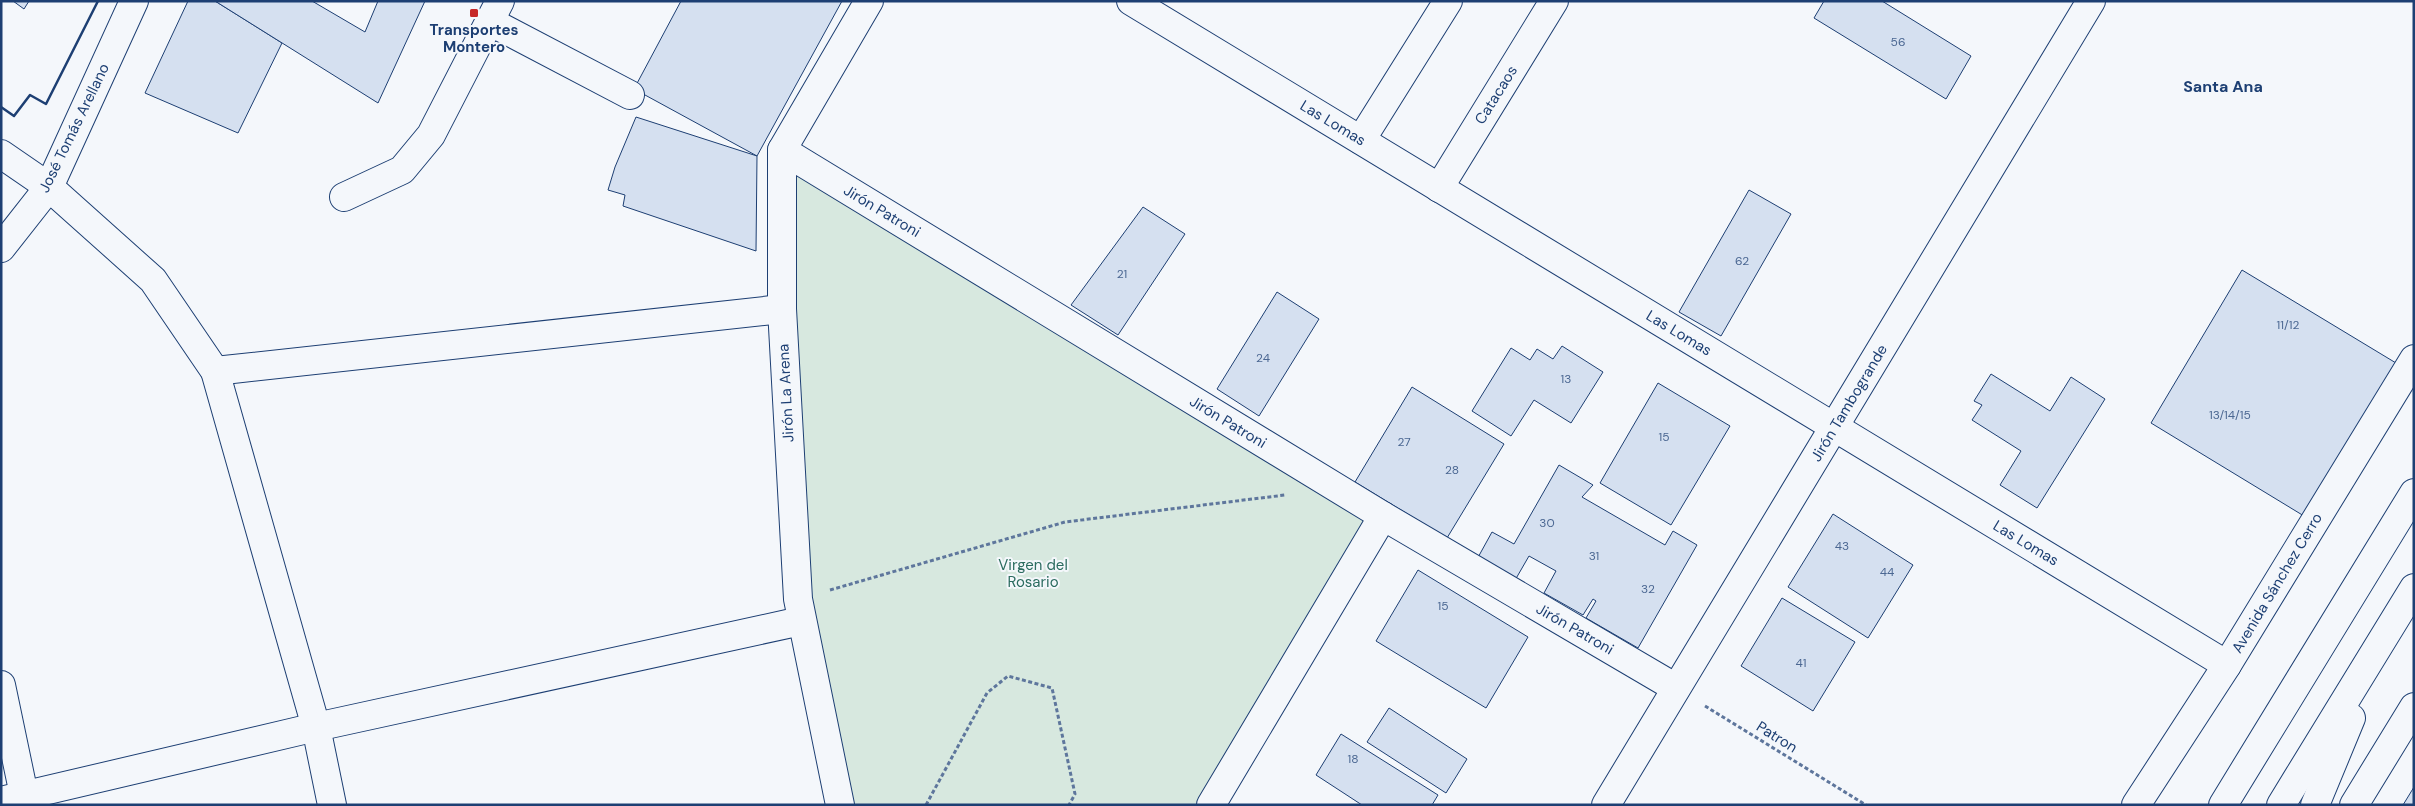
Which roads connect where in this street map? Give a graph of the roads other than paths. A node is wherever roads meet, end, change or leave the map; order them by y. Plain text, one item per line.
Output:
1 (134, 1) edge
2 (870, 1) edge
3 (1131, 1) edge
4 (1448, 1) edge
5 (1554, 1) edge
6 (2091, 1) edge
7 (494, 11) edge
8 (630, 95) dead end
9 (1361, 140) junction
10 (782, 150) junction
11 (1, 154) edge
12 (48, 187) junction
13 (1439, 188) junction
14 (344, 197) dead end
15 (1, 248) edge
16 (782, 309) junction
17 (2414, 359) edge
18 (215, 371) junction
19 (1834, 427) junction
20 (2414, 494) edge
21 (1383, 516) junction
22 (2414, 588) edge
23 (800, 610) junction
24 (2392, 625) junction
25 (2227, 665) junction
26 (1, 685) edge
27 (1676, 688) junction
28 (2410, 720) edge
29 (316, 727) junction
30 (13, 798) edge
31 (332, 805) edge
32 (840, 805) edge
33 (1211, 805) edge
34 (1606, 805) edge
35 (2136, 805) edge
36 (2223, 805) edge
37 (2281, 805) edge
38 (2315, 805) edge
39 (2354, 805) edge

1 - 12 street, José Tomás Arellano
2 - 10 street
3 - 9 street, Las Lomas
4 - 9 street
5 - 13 street, Catacaos
6 - 19 street, Jirón Tambogrande
7 - 8 street
7 - 14 street
9 - 13 street, Las Lomas
10 - 16 street, Jirón La Arena
10 - 21 street, Jirón Patroni
11 - 12 street
12 - 15 street, José Tomás Arellano
12 - 18 street
13 - 19 street, Las Lomas
16 - 18 street
16 - 23 street, Jirón La Arena
17 - 25 street, Avenida Sánchez Cerro
18 - 29 street
19 - 25 street, Las Lomas
19 - 27 street, Jirón Tambogrande
20 - 36 street
21 - 27 street, Jirón Patroni
21 - 33 street
22 - 24 street
23 - 29 street
23 - 32 street, Jirón La Arena
24 - 37 street
24 - 38 street
25 - 35 street, Avenida Sánchez Cerro
26 - 30 street
27 - 34 street, Jirón Tambogrande
28 - 39 street
29 - 30 street
29 - 31 street

